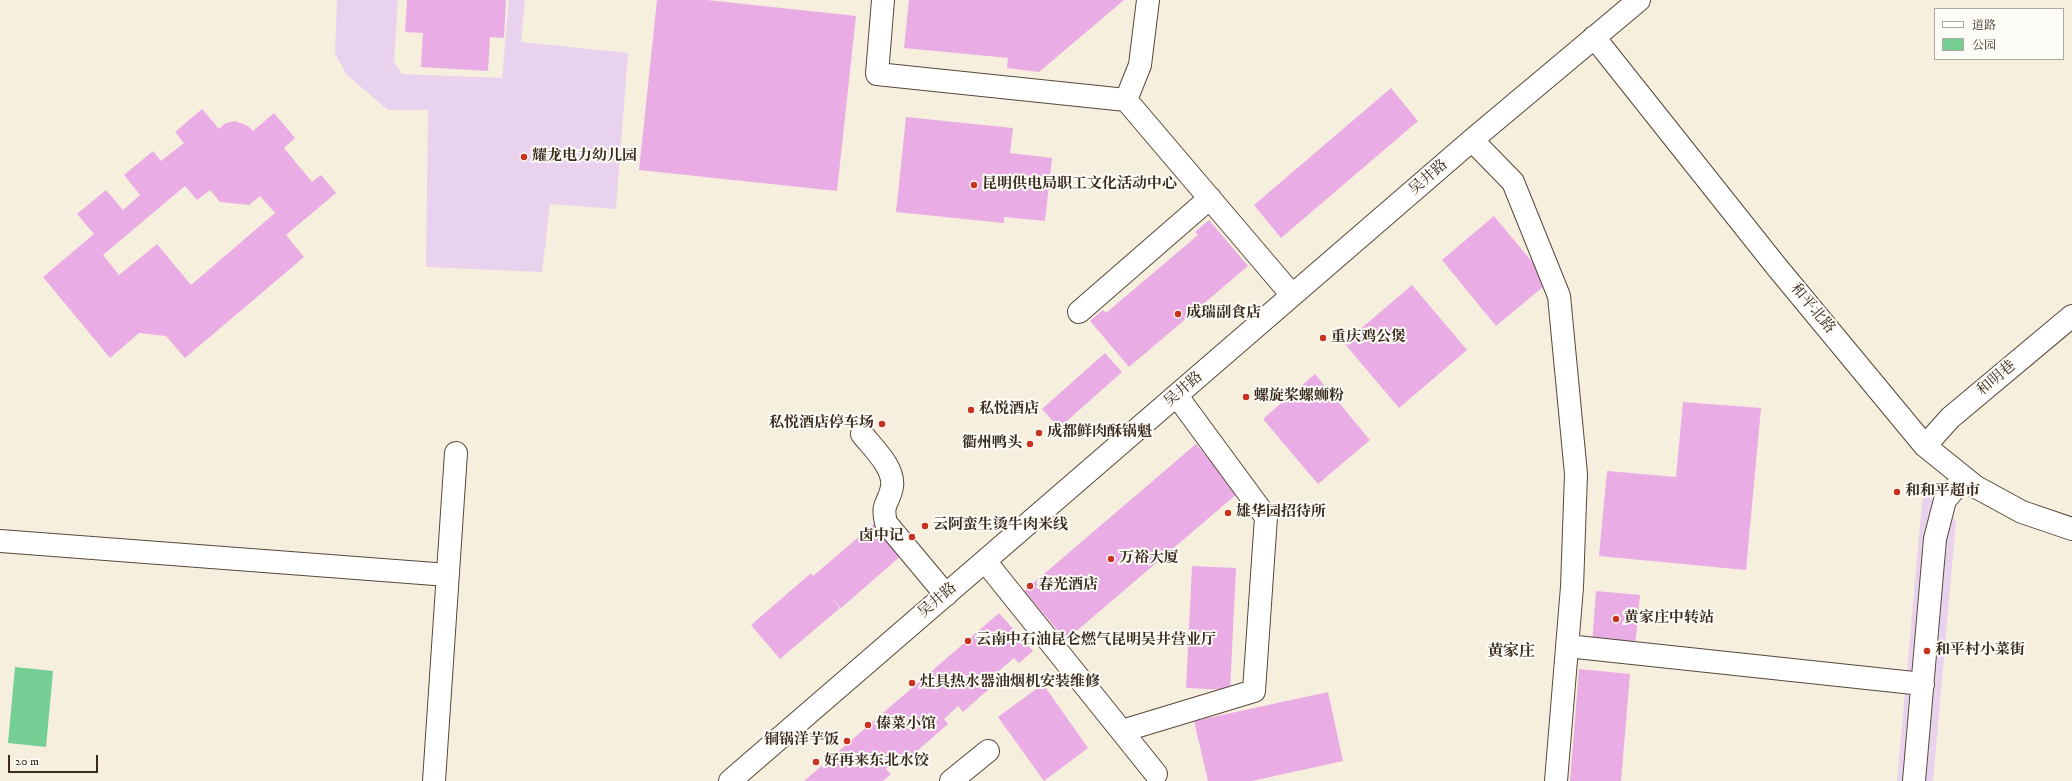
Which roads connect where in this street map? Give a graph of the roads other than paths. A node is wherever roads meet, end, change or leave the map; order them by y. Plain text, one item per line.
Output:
1 (883, 0) edge
2 (1148, 0) edge
3 (1639, 0) edge
4 (1594, 37) junction
5 (1126, 100) junction
6 (1472, 140) junction
7 (1210, 198) junction
8 (1292, 295) junction
9 (1079, 312) dead end
10 (2072, 316) edge
11 (1177, 396) junction
12 (862, 434) dead end
13 (1926, 446) junction
14 (456, 453) dead end
15 (1964, 478) junction
16 (2072, 529) edge
17 (0, 541) edge
18 (985, 561) junction
19 (448, 575) junction
20 (946, 595) junction
21 (1567, 646) junction
22 (1923, 684) junction
23 (1122, 731) junction
24 (988, 751) dead end
25 (1156, 774) dead end
26 (434, 781) edge
27 (730, 781) edge
28 (951, 781) edge
29 (1556, 781) edge
30 (1914, 781) edge

1 - 5 street
2 - 5 street
3 - 4 street, 吴井路
4 - 6 street, 吴井路
4 - 13 street, 和平北路
5 - 7 street
6 - 8 street, 吴井路
6 - 21 street
7 - 8 street
7 - 9 street
8 - 11 street, 吴井路
10 - 13 street, 和明巷
11 - 18 street, 吴井路
11 - 23 street
12 - 20 street
13 - 15 street, 和平北路
14 - 19 street
15 - 16 street, 和平北路
15 - 22 street
17 - 19 street
18 - 20 street, 吴井路
18 - 23 street
19 - 26 street
20 - 27 street, 吴井路
21 - 22 street
21 - 29 street
22 - 30 street
23 - 25 street
24 - 28 street

